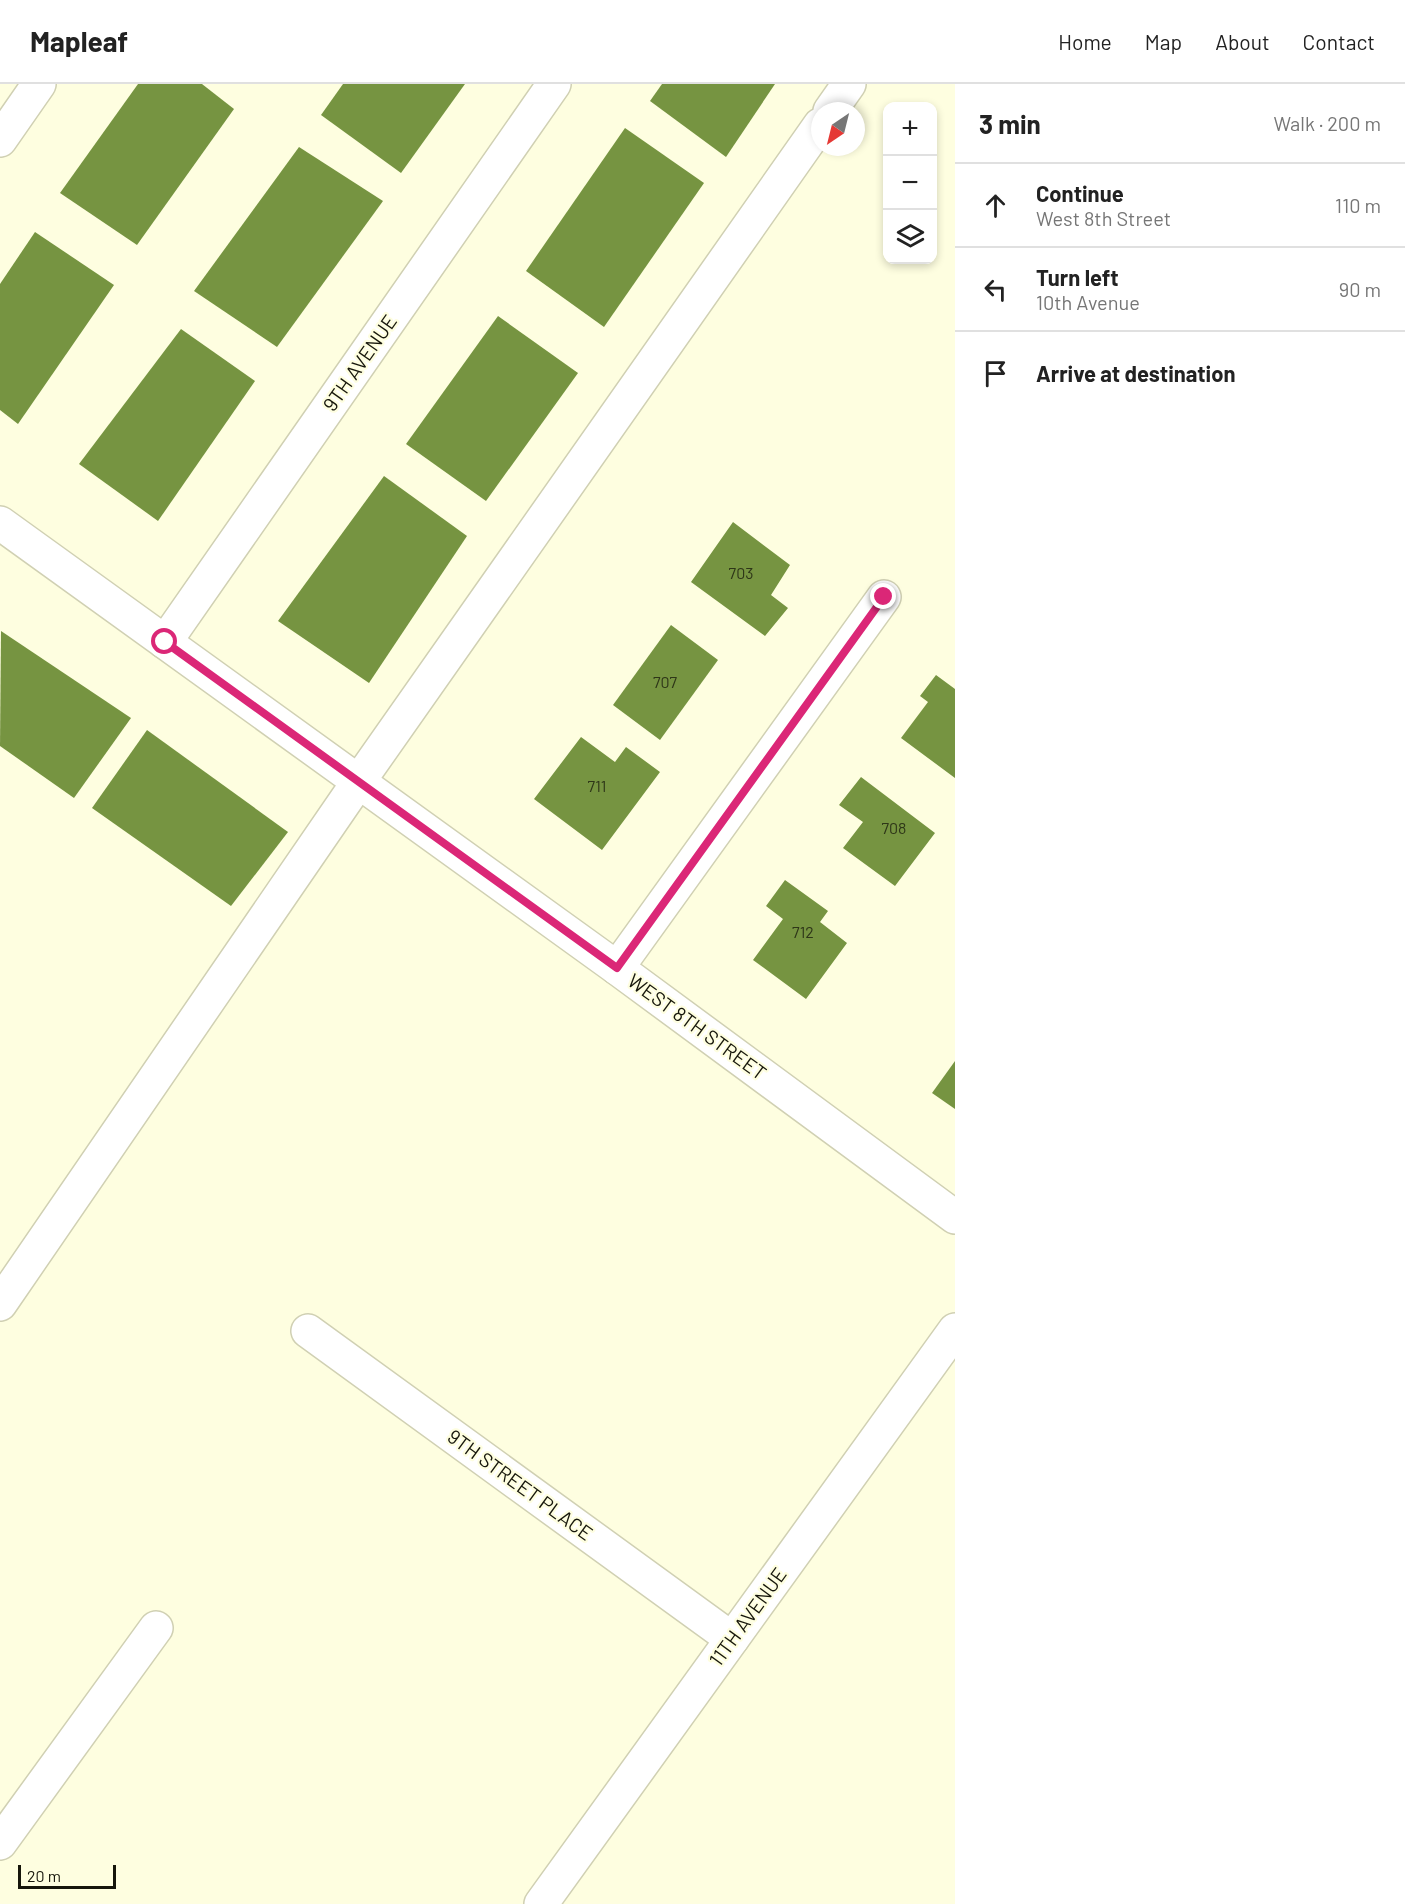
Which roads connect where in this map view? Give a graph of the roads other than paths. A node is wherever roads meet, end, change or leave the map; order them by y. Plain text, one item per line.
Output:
1 (39, 84) edge
2 (554, 84) edge
3 (849, 84) edge
4 (836, 102) edge
5 (811, 138) edge
6 (0, 140) edge
7 (0, 523) edge
8 (884, 597) dead end
9 (165, 642) junction
10 (359, 781) junction
11 (617, 968) junction
12 (955, 1217) edge
13 (0, 1304) edge
14 (308, 1330) dead end
15 (955, 1330) edge
16 (156, 1628) dead end
17 (732, 1639) junction
18 (0, 1843) edge
19 (541, 1904) edge

1 - 6 street
2 - 9 street, 9TH AVENUE
3 - 4 street
5 - 10 street
7 - 9 street, WEST 8TH STREET
8 - 11 street
9 - 10 street, WEST 8TH STREET
10 - 11 street, WEST 8TH STREET
10 - 13 street
11 - 12 street, WEST 8TH STREET
14 - 17 street, 9TH STREET PLACE
15 - 17 street, 11TH AVENUE
16 - 18 street
17 - 19 street, 11TH AVENUE

